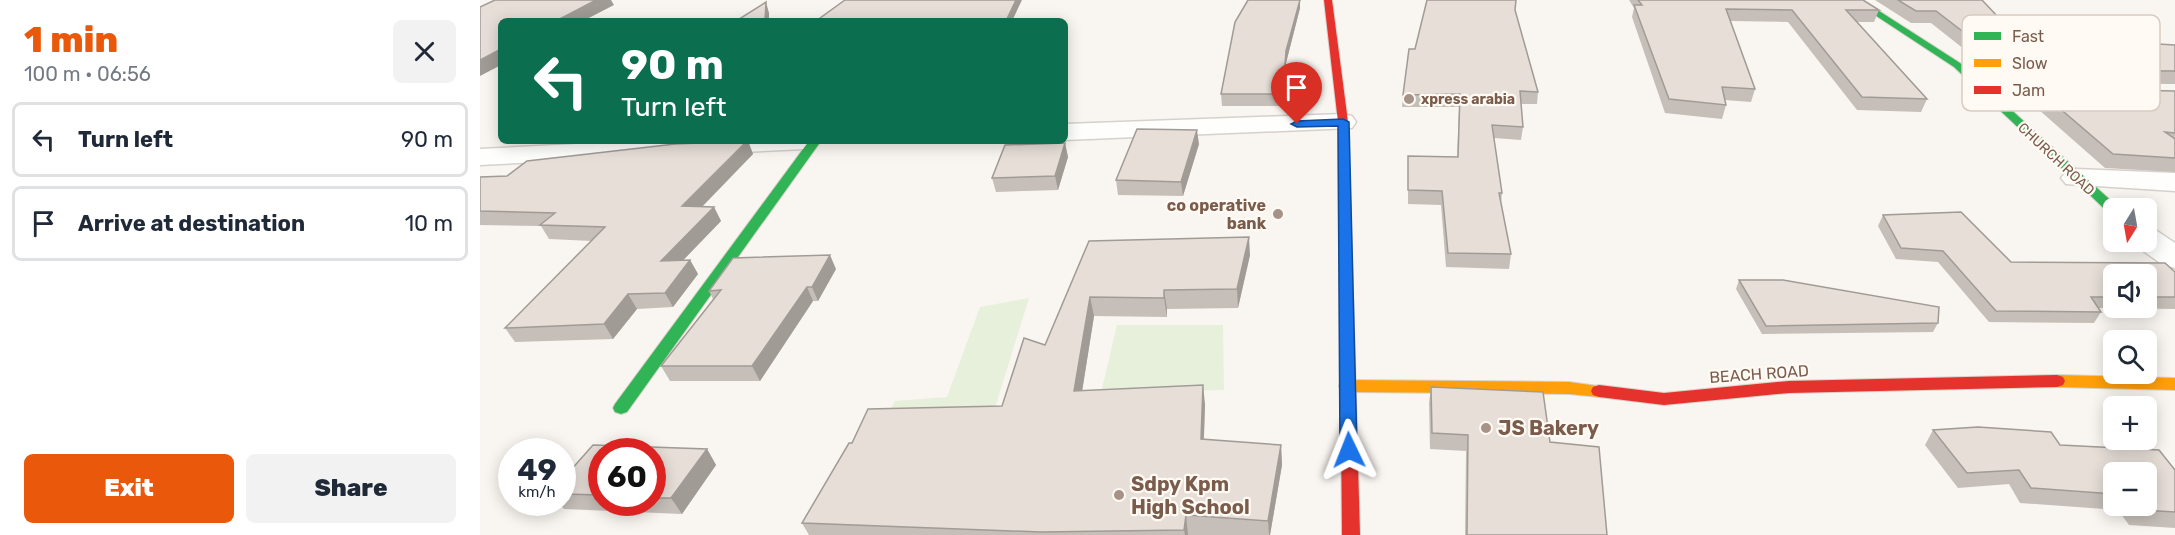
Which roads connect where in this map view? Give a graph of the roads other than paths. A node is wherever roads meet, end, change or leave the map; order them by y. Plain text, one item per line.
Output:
1 (1328, 0) edge
2 (1856, 0) edge
3 (1962, 69) edge
4 (2006, 111) edge
5 (1343, 122) junction
6 (1068, 132) edge
7 (743, 144) edge
8 (813, 144) edge
9 (480, 157) edge
10 (2076, 178) junction
11 (2175, 182) edge
12 (2103, 201) edge
13 (2157, 246) edge
14 (2175, 258) edge
15 (2175, 384) edge
16 (1347, 387) junction
17 (621, 408) dead end
18 (1352, 535) edge

1 - 5 street
2 - 3 street, CHURCH ROAD
4 - 10 street, CHURCH ROAD
5 - 6 street
5 - 16 street
7 - 9 street
8 - 17 street
10 - 11 street
10 - 12 street, CHURCH ROAD
13 - 14 street
15 - 16 street, BEACH ROAD
16 - 18 street

